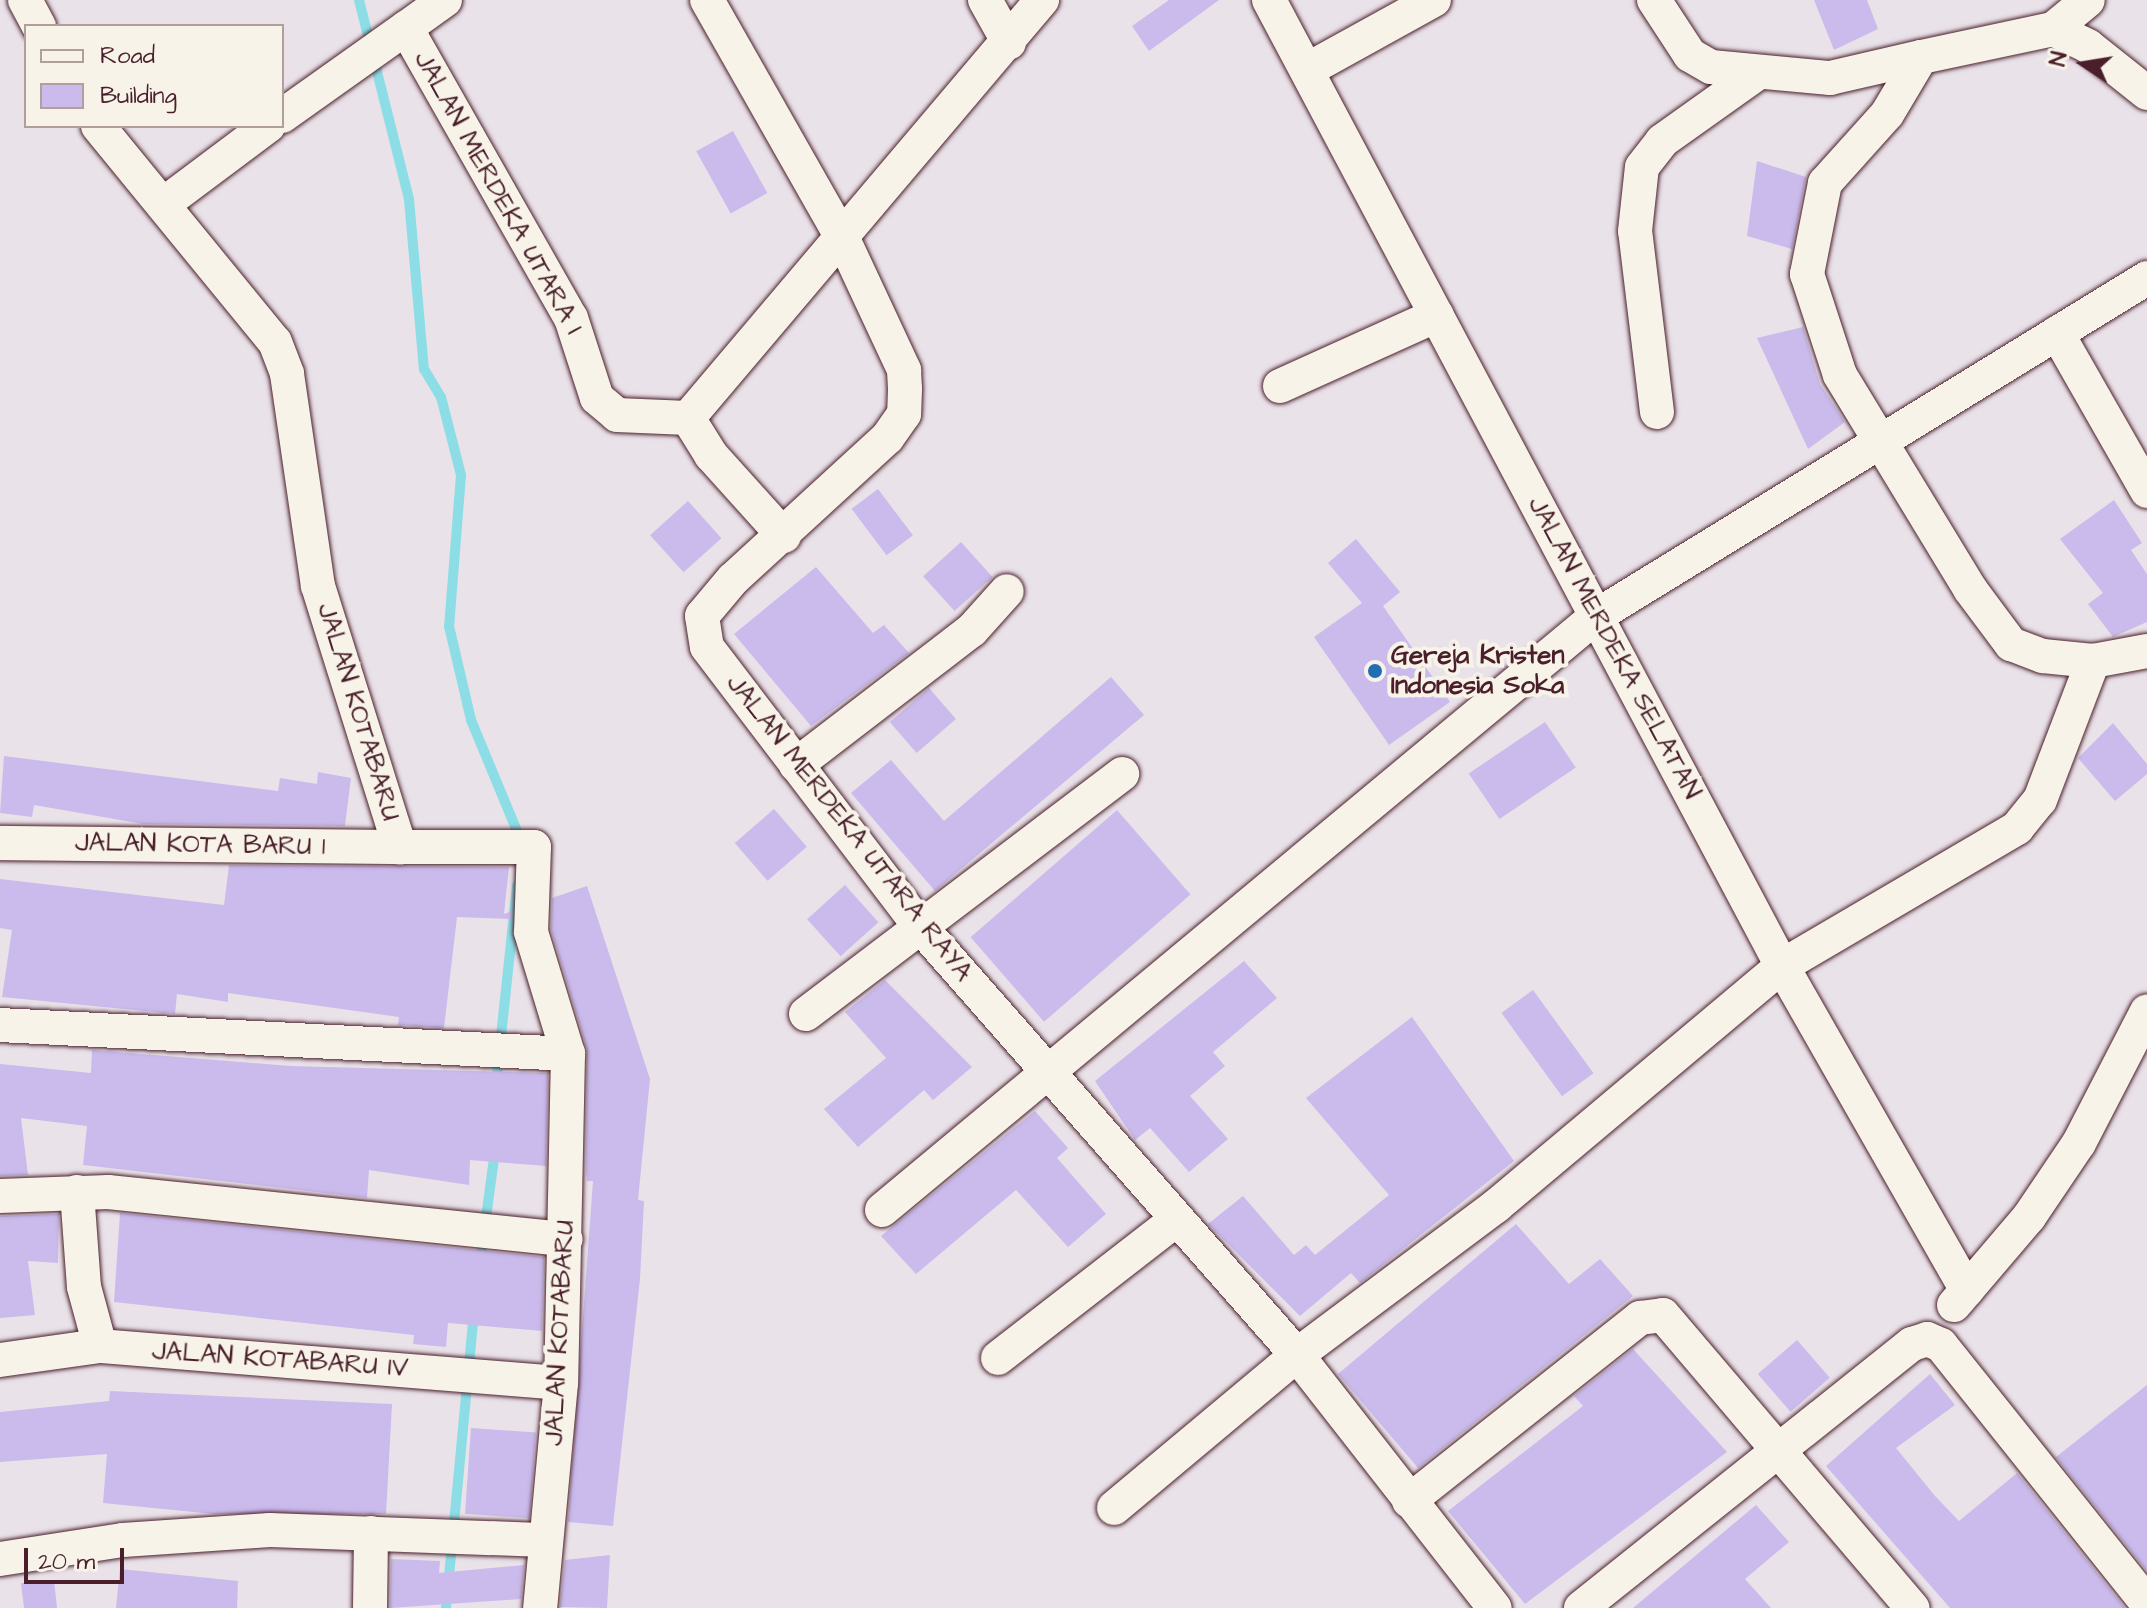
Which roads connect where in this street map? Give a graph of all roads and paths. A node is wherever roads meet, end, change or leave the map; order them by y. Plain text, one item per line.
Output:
1 (25, 0) edge
2 (445, 0) edge
3 (707, 0) edge
4 (985, 0) edge
5 (1042, 0) edge
6 (1269, 0) edge
7 (1434, 0) edge
8 (1654, 0) edge
9 (2088, 0) edge
10 (38, 24) edge
11 (2053, 29) junction
12 (396, 35) junction
13 (1009, 43) junction
14 (1921, 57) junction
15 (1307, 70) junction
16 (1755, 75) junction
17 (2147, 93) edge
18 (284, 115) edge
19 (100, 128) edge
20 (265, 128) edge
21 (165, 203) junction
22 (843, 239) junction
23 (2147, 278) edge
24 (1437, 315) junction
25 (2057, 333) junction
26 (1280, 386) dead end
27 (1657, 412) dead end
28 (688, 418) junction
29 (1881, 441) junction
30 (2147, 491) edge
31 (784, 536) junction
32 (1007, 591) dead end
33 (1598, 615) junction
34 (2147, 651) edge
35 (2093, 661) junction
36 (796, 765) junction
37 (1122, 774) dead end
38 (0, 843) edge
39 (400, 847) junction
40 (918, 924) junction
41 (1782, 966) junction
42 (2147, 1011) edge
43 (806, 1014) dead end
44 (2, 1017) edge
45 (568, 1054) junction
46 (1047, 1072) junction
47 (77, 1192) junction
48 (0, 1196) edge
49 (882, 1210) dead end
50 (1176, 1220) junction
51 (566, 1239) junction
52 (1946, 1313) junction
53 (100, 1346) junction
54 (1297, 1355) junction
55 (998, 1358) dead end
56 (0, 1360) edge
57 (561, 1383) junction
58 (1777, 1451) junction
59 (1409, 1501) junction
60 (1114, 1508) dead end
61 (371, 1533) junction
62 (546, 1540) junction
63 (0, 1559) edge
64 (1898, 1603) edge
65 (2147, 1603) edge
66 (370, 1608) edge
67 (540, 1608) edge
68 (1495, 1608) edge
69 (1581, 1608) edge

1 - 10 street
2 - 12 street, JALAN MERDEKA UTARA I
3 - 22 street, JALAN MERDEKA UTARA RAYA
4 - 13 street
5 - 13 street
6 - 15 street, JALAN MERDEKA SELATAN
7 - 15 street
8 - 16 street
9 - 11 street
11 - 14 street
11 - 17 street
12 - 18 street
12 - 28 street, JALAN MERDEKA UTARA I
13 - 22 street
14 - 16 street
14 - 29 street
15 - 24 street, JALAN MERDEKA SELATAN
16 - 27 street
19 - 21 street, JALAN KOTABARU
20 - 21 street
21 - 39 street, JALAN KOTABARU
22 - 28 street
22 - 31 street, JALAN MERDEKA UTARA RAYA
23 - 25 street
24 - 26 street
24 - 33 street, JALAN MERDEKA SELATAN
25 - 29 street
25 - 30 street
28 - 31 street
29 - 33 street
29 - 35 street
31 - 36 street, JALAN MERDEKA UTARA RAYA
32 - 36 street
33 - 41 street, JALAN MERDEKA SELATAN
33 - 46 street
34 - 35 street
35 - 41 street
36 - 40 street, JALAN MERDEKA UTARA RAYA
37 - 40 street
38 - 39 street, JALAN KOTA BARU 1
39 - 45 street, JALAN KOTABARU
40 - 43 street
40 - 46 street, JALAN MERDEKA UTARA RAYA
41 - 52 street, JALAN MERDEKA SELATAN
41 - 54 street
42 - 52 street
44 - 45 street
45 - 51 street, JALAN KOTABARU
46 - 49 street
46 - 50 street, JALAN MERDEKA UTARA RAYA
47 - 48 street
47 - 51 street
47 - 53 street
50 - 54 street, JALAN MERDEKA UTARA RAYA
50 - 55 street
51 - 57 street, JALAN KOTABARU
52 - 58 street
52 - 65 street
53 - 56 street, JALAN KOTABARU IV
53 - 57 street, JALAN KOTABARU IV
54 - 59 street, JALAN MERDEKA UTARA RAYA
54 - 60 street
57 - 62 street, JALAN KOTABARU
58 - 59 street
58 - 64 street
58 - 69 street
59 - 68 street, JALAN MERDEKA UTARA RAYA
61 - 62 street
61 - 63 street
61 - 66 street
62 - 67 street, JALAN KOTABARU

